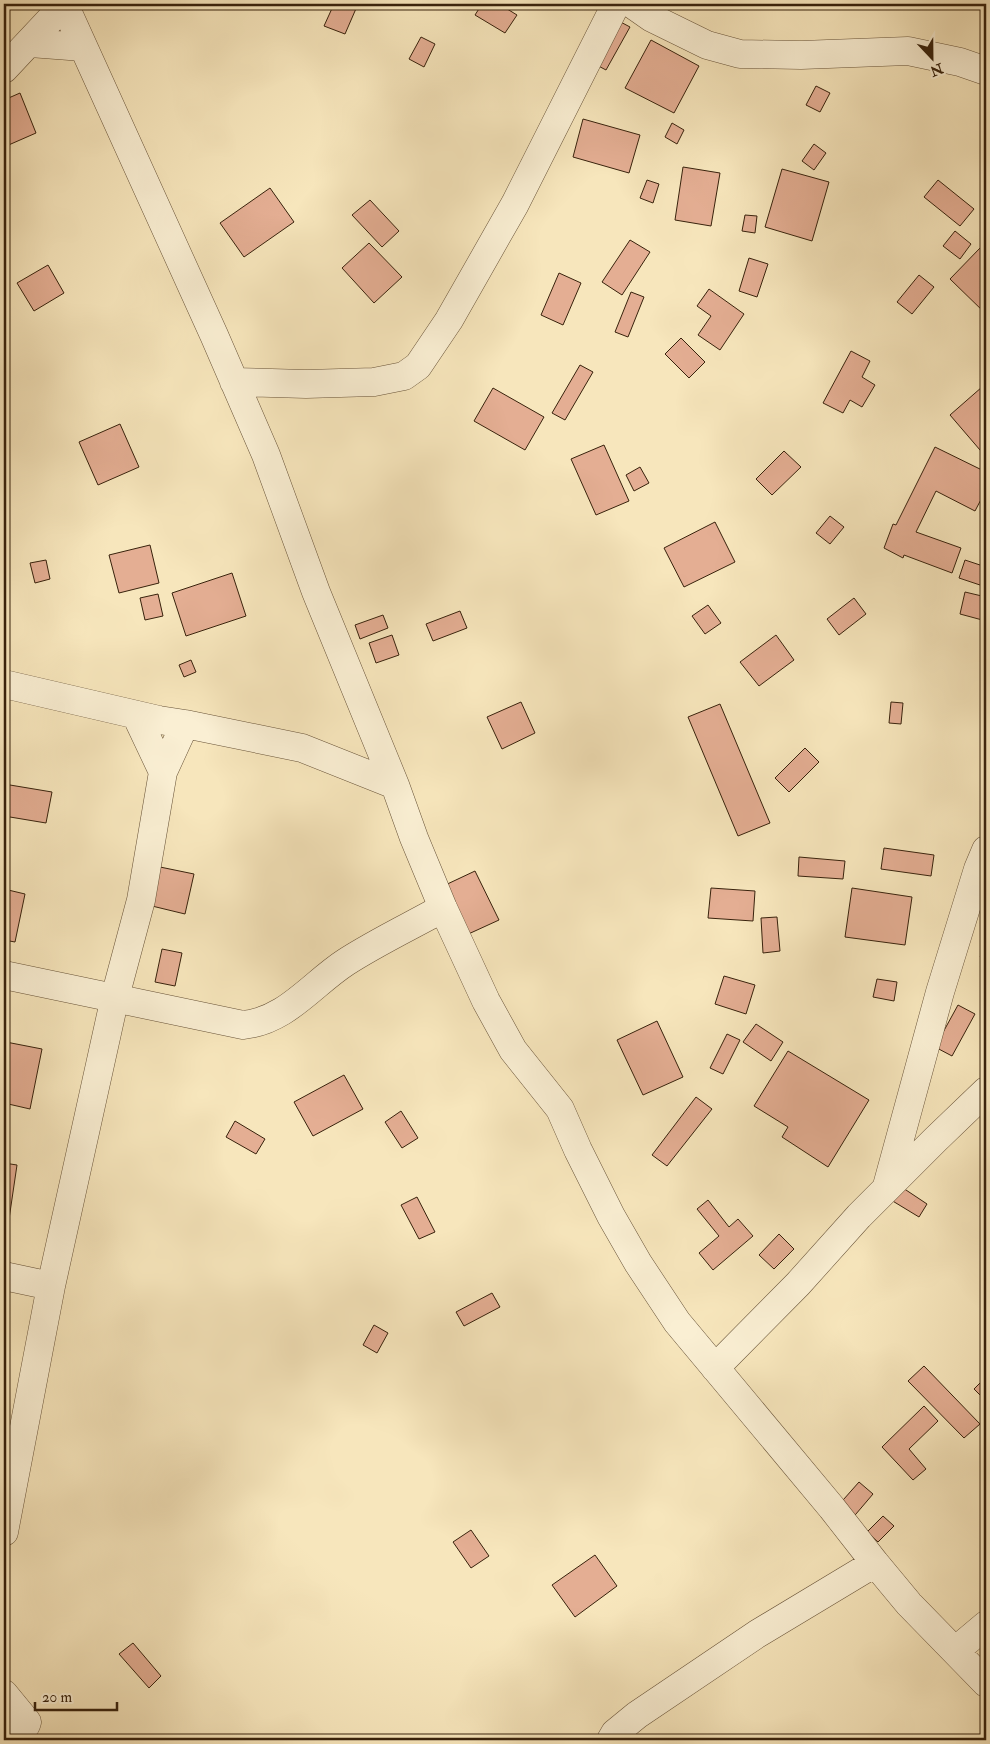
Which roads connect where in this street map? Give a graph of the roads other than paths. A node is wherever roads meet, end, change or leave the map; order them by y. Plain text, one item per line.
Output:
1 (64, 4) edge
2 (616, 4) edge
3 (632, 4) edge
4 (30, 42) junction
5 (84, 47) junction
6 (4, 69) edge
7 (986, 71) edge
8 (234, 382) junction
9 (4, 684) edge
10 (136, 715) junction
11 (186, 724) junction
12 (164, 772) junction
13 (396, 785) junction
14 (986, 850) edge
15 (443, 908) junction
16 (4, 975) edge
17 (115, 997) junction
18 (986, 1092) edge
19 (886, 1189) junction
20 (4, 1276) edge
21 (50, 1286) junction
22 (715, 1368) junction
23 (4, 1532) edge
24 (875, 1563) junction
25 (986, 1625) edge
26 (955, 1652) junction
27 (986, 1683) edge
28 (4, 1694) edge
29 (7, 1740) edge
30 (611, 1740) edge

1 - 4 street
1 - 5 street
2 - 8 street
3 - 7 street
4 - 5 street
4 - 6 street
5 - 8 street
8 - 13 street
9 - 10 street
10 - 11 street
10 - 12 street
11 - 12 street
11 - 13 street
12 - 17 street
13 - 15 street
14 - 19 street
15 - 17 street
15 - 22 street
16 - 17 street
17 - 21 street
18 - 19 street
19 - 22 street
20 - 21 street
21 - 23 street
22 - 24 street
24 - 26 street
24 - 30 street
25 - 26 street
26 - 27 street
28 - 29 street

